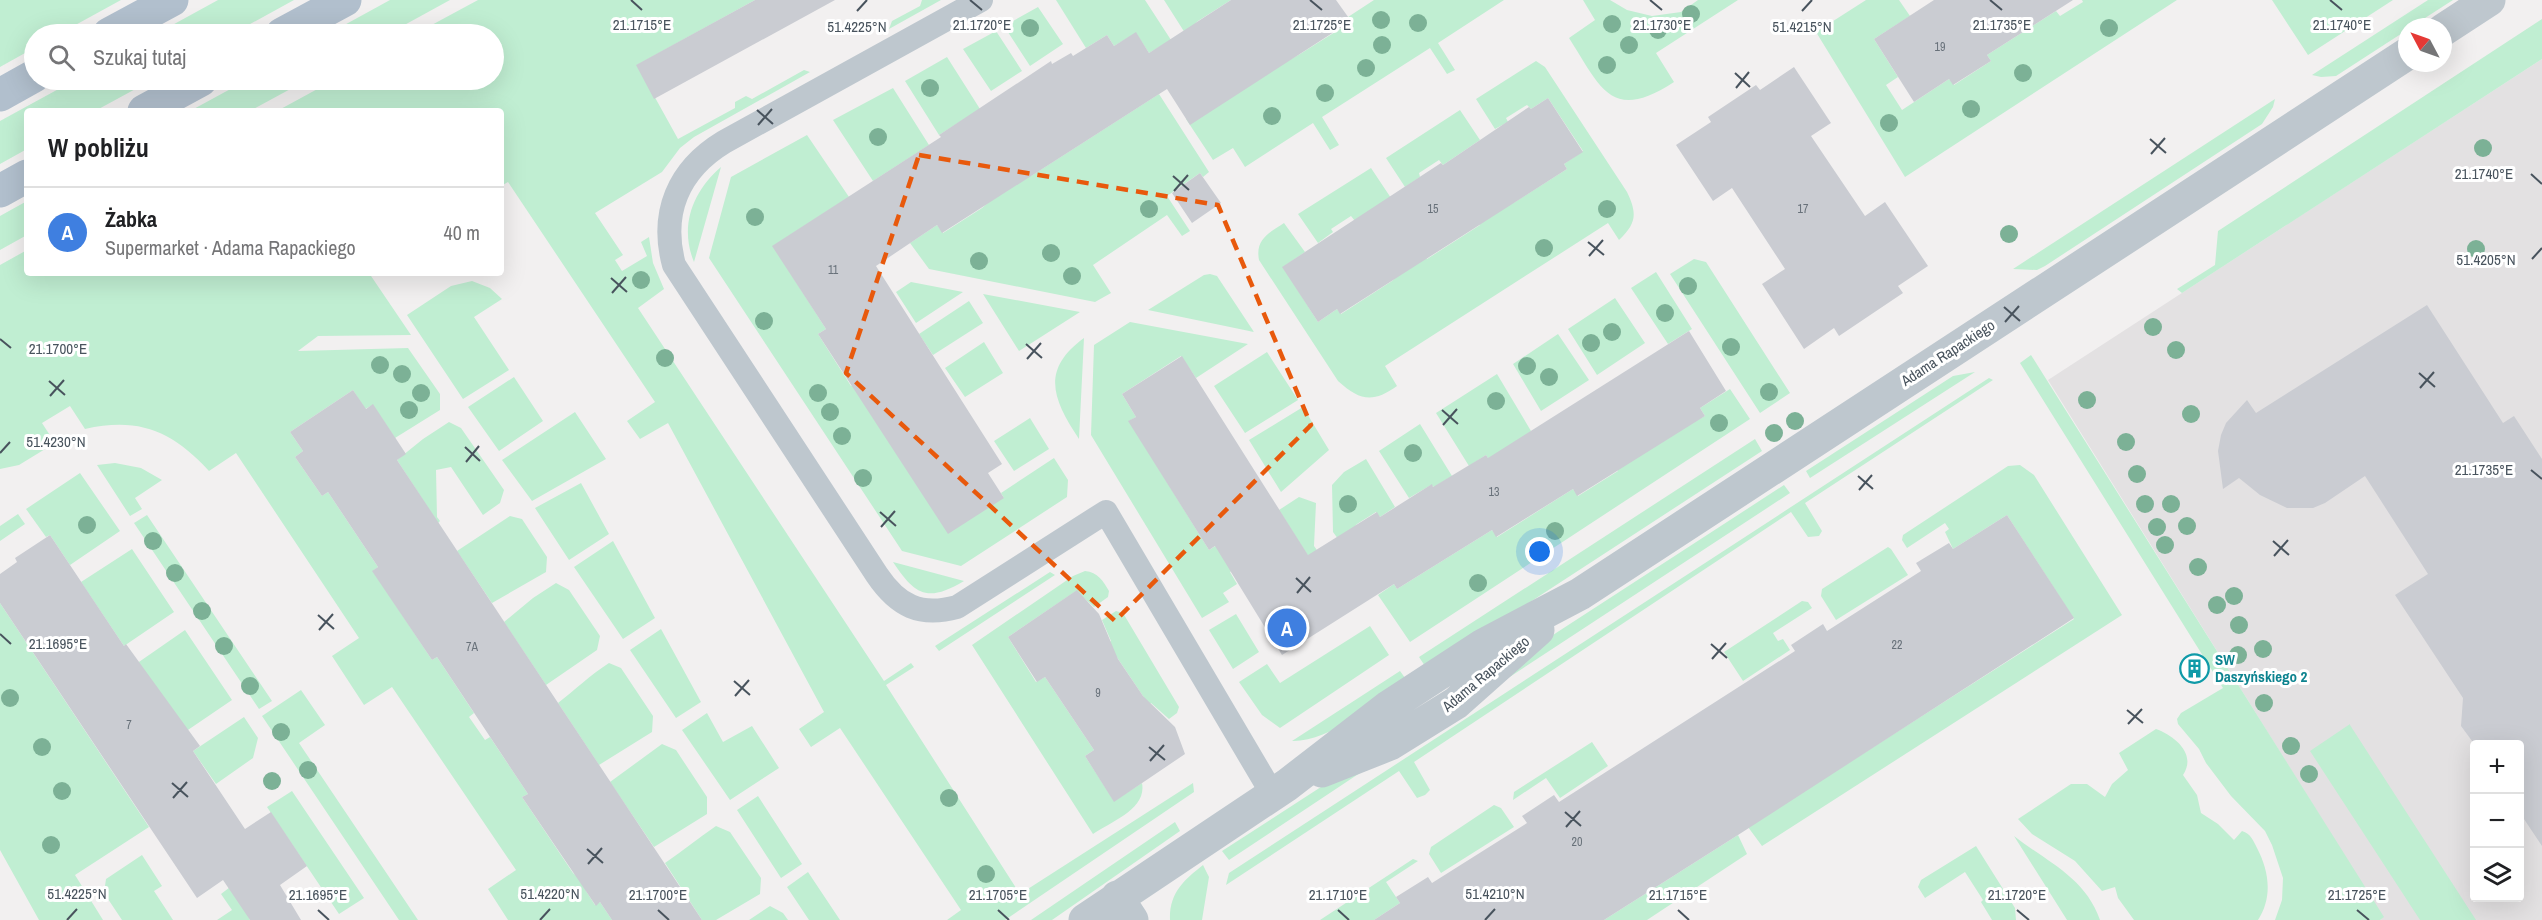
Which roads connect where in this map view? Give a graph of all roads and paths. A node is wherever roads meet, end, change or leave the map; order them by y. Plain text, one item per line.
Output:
1 (171, 0) edge
2 (345, 0) edge
3 (981, 0) edge
4 (2489, 0) edge
5 (127, 24) edge
6 (301, 24) edge
7 (2452, 24) edge
8 (2398, 60) edge
9 (24, 82) edge
10 (183, 90) edge
11 (0, 95) edge
12 (150, 108) edge
13 (24, 178) edge
14 (0, 191) edge
15 (1280, 790) junction
16 (1125, 909) edge
17 (1085, 920) edge

1 - 5 main road
2 - 6 main road
3 - 15 lane
4 - 7 street
8 - 15 street, Adama Rapackiego
9 - 11 main road
10 - 12 main road
13 - 14 main road
15 - 16 street, Adama Rapackiego
16 - 17 street, Adama Rapackiego

